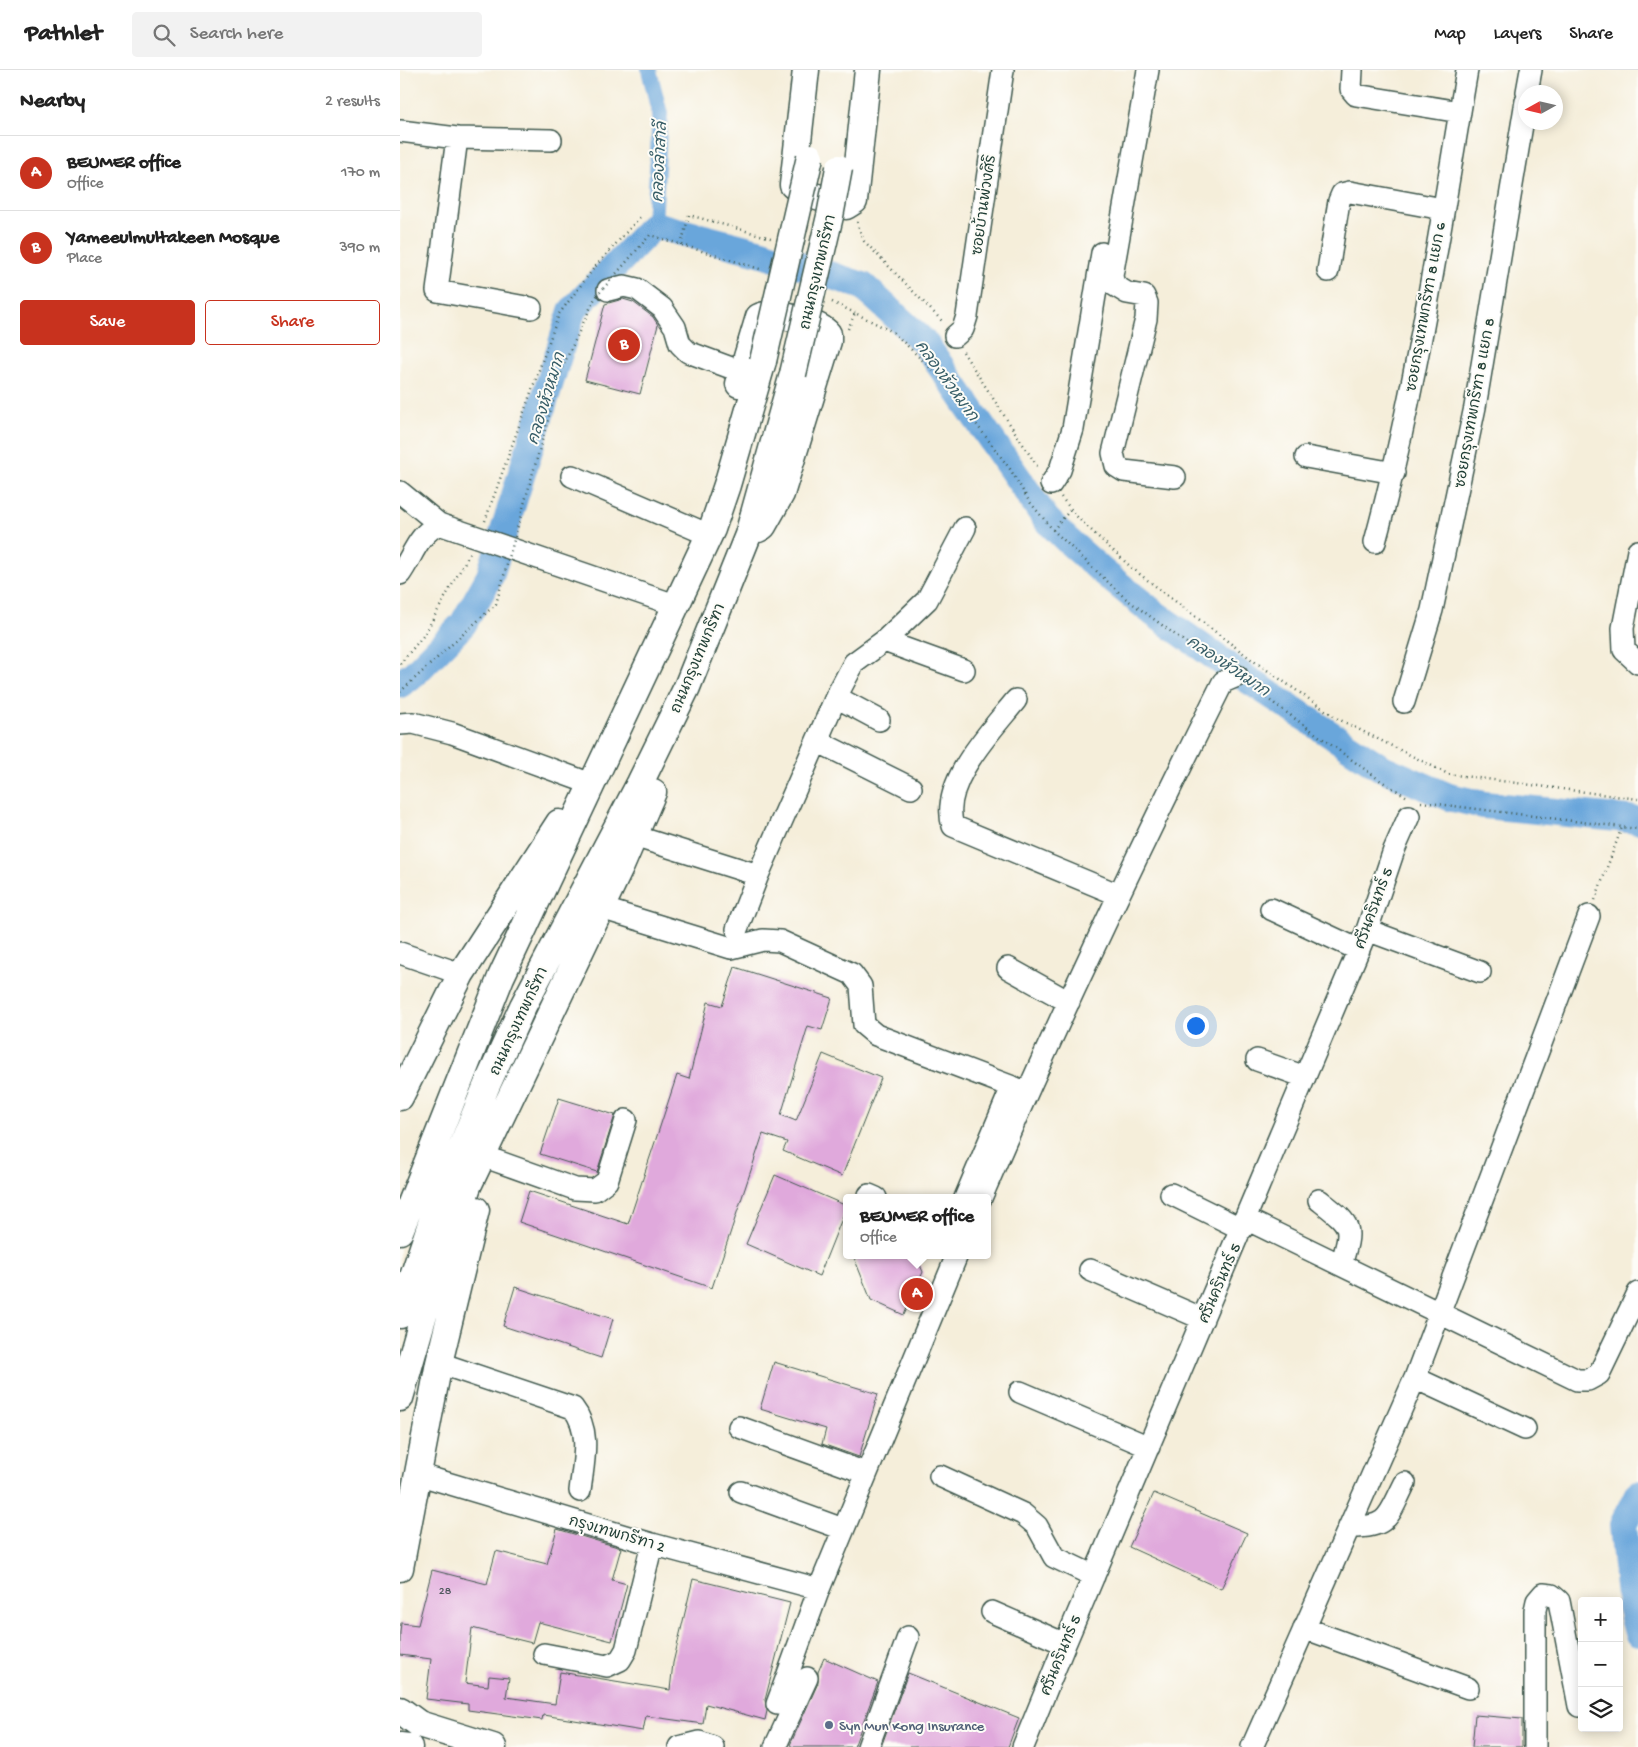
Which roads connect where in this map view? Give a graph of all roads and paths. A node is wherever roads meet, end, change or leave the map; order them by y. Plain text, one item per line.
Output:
1 (806, 70) edge
2 (821, 70) edge
3 (850, 70) edge
4 (868, 70) edge
5 (1003, 70) edge
6 (1133, 70) edge
7 (1148, 70) edge
8 (1352, 70) edge
9 (1468, 70) edge
10 (1531, 70) edge
11 (1528, 85) edge
12 (1460, 112) junction
13 (1521, 130) edge
14 (400, 131) edge
15 (457, 138) junction
16 (551, 140) dead end
17 (850, 206) junction
18 (1443, 210) junction
19 (642, 216) dead end
20 (773, 238) dead end
21 (682, 245) junction
22 (1328, 271) dead end
23 (769, 272) dead end
24 (608, 290) dead end
25 (829, 301) dead end
26 (531, 308) dead end
27 (855, 313) junction
28 (955, 336) junction
29 (828, 341) junction
30 (753, 367) junction
31 (1306, 457) dead end
32 (1394, 472) junction
33 (572, 476) dead end
34 (1175, 477) dead end
35 (1051, 484) junction
36 (400, 492) edge
37 (1071, 509) junction
38 (482, 527) dead end
39 (448, 528) junction
40 (965, 528) dead end
41 (1053, 530) junction
42 (710, 532) junction
43 (748, 535) junction
44 (1375, 542) dead end
45 (471, 551) dead end
46 (1638, 551) edge
47 (400, 574) edge
48 (675, 605) junction
49 (884, 641) junction
50 (1638, 663) edge
51 (400, 664) edge
52 (964, 670) dead end
53 (1236, 676) junction
54 (687, 687) junction
55 (400, 692) edge
56 (836, 697) junction
57 (1016, 700) dead end
58 (1404, 702) dead end
59 (879, 720) dead end
60 (400, 724) edge
61 (817, 741) junction
62 (606, 751) junction
63 (586, 782) junction
64 (912, 788) dead end
65 (1638, 800) edge
66 (1409, 816) dead end
67 (1622, 827) junction
68 (1638, 829) edge
69 (634, 836) junction
70 (758, 875) junction
71 (1119, 895) junction
72 (601, 908) junction
73 (1271, 909) dead end
74 (1588, 916) joint
75 (737, 929) dead end
76 (1363, 940) junction
77 (400, 953) edge
78 (1008, 968) dead end
79 (1480, 972) dead end
80 (461, 974) junction
81 (1069, 1002) junction
82 (433, 1028) junction
83 (1257, 1060) dead end
84 (1305, 1077) junction
85 (400, 1084) edge
86 (1019, 1090) junction
87 (514, 1093) junction
88 (400, 1097) edge
89 (626, 1120) dead end
90 (491, 1159) junction
91 (405, 1190) edge
92 (967, 1194) edge
93 (983, 1194) edge
94 (1171, 1194) dead end
95 (1319, 1200) dead end
96 (1244, 1224) junction
97 (400, 1231) edge
98 (955, 1259) edge
99 (1341, 1265) junction
100 (1090, 1270) dead end
101 (1638, 1293) edge
102 (1439, 1312) junction
103 (400, 1314) edge
104 (1203, 1319) junction
105 (439, 1363) junction
106 (1415, 1378) junction
107 (1020, 1392) dead end
108 (400, 1398) edge
109 (739, 1427) dead end
110 (1525, 1429) dead end
111 (1149, 1447) junction
112 (866, 1473) junction
113 (417, 1474) junction
114 (940, 1476) dead end
115 (1405, 1483) dead end
116 (580, 1491) dead end
117 (741, 1492) dead end
118 (1349, 1527) junction
119 (843, 1529) junction
120 (652, 1544) junction
121 (400, 1568) edge
122 (1094, 1576) junction
123 (819, 1589) junction
124 (992, 1612) dead end
125 (1304, 1628) junction
126 (908, 1636) dead end
127 (1065, 1644) junction
128 (544, 1654) dead end
129 (807, 1678) dead end
130 (1468, 1688) dead end
131 (1578, 1696) edge
132 (777, 1704) dead end
133 (400, 1710) edge
134 (400, 1746) edge
135 (409, 1747) edge
136 (493, 1747) edge
137 (679, 1747) edge
138 (713, 1747) edge
139 (775, 1747) edge
140 (868, 1747) edge
141 (1023, 1747) edge
142 (1252, 1747) edge
143 (1535, 1747) edge

1 - 17 main road
2 - 30 main road, ถนนกรุงเทพกรีฑา, bridge
3 - 43 main road, ถนนกรุงเทพกรีฑา, bridge
4 - 17 main road
5 - 28 street, ซอยบ้านพ่วงศิริ
6 - 35 street
7 - 34 street
8 - 12 street
9 - 12 street, ซอยกรุงเทพกรีฑา 8 แยก 6
10 - 11 street
12 - 18 street, ซอยกรุงเทพกรีฑา 8 แยก 6
13 - 58 street, ซอยกรุงเทพกรีฑา 8 แยก 8
14 - 15 street
15 - 16 street
15 - 26 street
17 - 28 path
18 - 22 street
18 - 32 street, ซอยกรุงเทพกรีฑา 8 แยก 6
19 - 38 path
20 - 21 path
21 - 23 path, bridge
21 - 55 path, bridge
24 - 30 street
25 - 27 path, bridge
27 - 29 path
27 - 41 path
28 - 35 path
29 - 30 main road
29 - 43 main road
30 - 42 main road, ถนนกรุงเทพกรีฑา
31 - 32 street
32 - 44 street, ซอยกรุงเทพกรีฑา 8 แยก 6
33 - 42 street
35 - 37 path
36 - 39 street
37 - 41 path
37 - 65 path
39 - 47 street
39 - 48 street
40 - 49 street
41 - 53 path
42 - 48 main road, ถนนกรุงเทพกรีฑา
43 - 54 main road, ถนนกรุงเทพกรีฑา
45 - 51 path
46 - 50 street
48 - 62 main road, ถนนกรุงเทพกรีฑา
49 - 52 street
49 - 56 street
53 - 67 path
53 - 71 street
54 - 69 main road
54 - 103 main road, ถนนกรุงเทพกรีฑา
56 - 59 street
56 - 61 street
57 - 71 street
60 - 63 street
61 - 64 street
61 - 70 street
62 - 63 main road
62 - 91 main road, ถนนกรุงเทพกรีฑา
63 - 80 main road
66 - 76 street, ศรีนครินทร์ 5
67 - 68 path
67 - 74 path
69 - 70 street
69 - 72 main road
70 - 75 street
71 - 81 street
72 - 86 street
72 - 87 main road
73 - 76 street
74 - 102 street
76 - 79 street
76 - 84 street, ศรีนครินทร์ 5
77 - 80 street
78 - 81 street
80 - 82 main road
81 - 86 street
82 - 85 main road
82 - 88 main road
83 - 84 street
84 - 96 street, ศรีนครินทร์ 5
86 - 92 street
86 - 93 street
87 - 90 main road
87 - 108 main road
89 - 90 street
90 - 105 main road
91 - 97 main road, ถนนกรุงเทพกรีฑา
94 - 96 street
95 - 99 street
96 - 99 street
96 - 104 street, ศรีนครินทร์ 5
98 - 112 street
99 - 102 street
100 - 104 street
101 - 102 street
102 - 106 street
104 - 111 street, ศรีนครินทร์ 5
105 - 113 main road
105 - 116 street
106 - 110 street
106 - 118 street
107 - 111 street
109 - 112 street
111 - 122 street, ศรีนครินทร์ 5
112 - 119 street
113 - 120 street, กรุงเทพกรีฑา 2
113 - 121 main road
114 - 122 street
115 - 118 street
117 - 119 street
118 - 125 street
119 - 123 street
120 - 123 street, กรุงเทพกรีฑา 2
120 - 128 street
122 - 127 street, ศรีนครินทร์ 5
123 - 132 street
124 - 127 street
125 - 130 street
125 - 142 street
126 - 140 street
127 - 141 street, ศรีนครินทร์ 5
129 - 139 street
131 - 143 street
133 - 136 main road
134 - 135 main road
137 - 138 street

